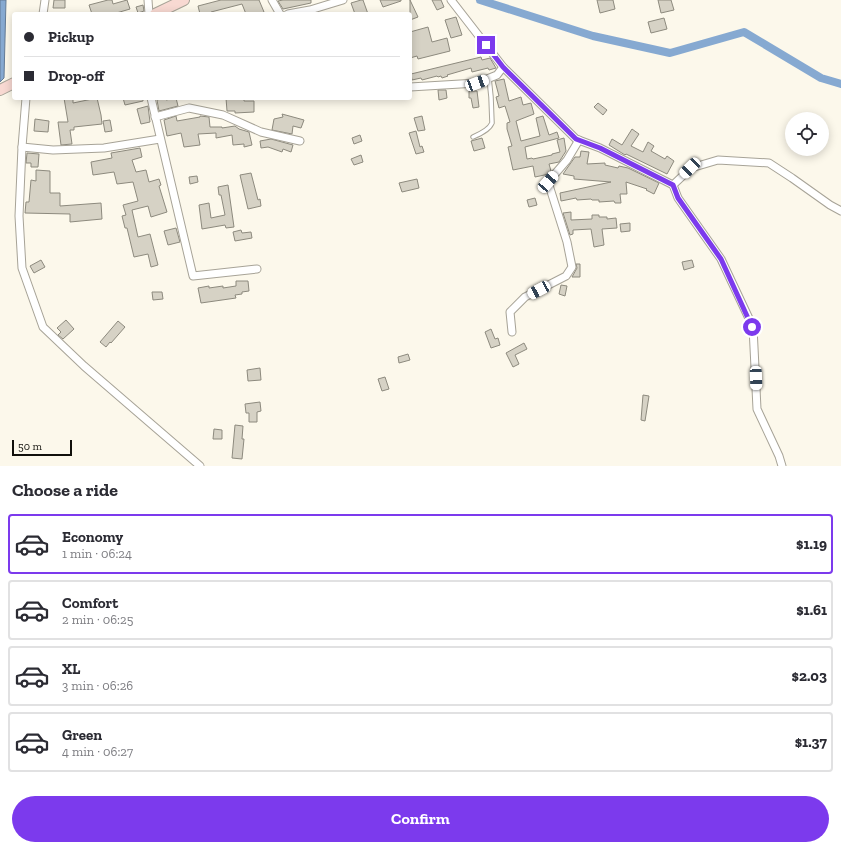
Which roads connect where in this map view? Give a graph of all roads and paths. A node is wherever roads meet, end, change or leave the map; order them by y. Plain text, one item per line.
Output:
1 (45, 0) edge
2 (148, 0) edge
3 (184, 0) edge
4 (272, 0) edge
5 (343, 0) edge
6 (451, 0) edge
7 (44, 12) edge
8 (149, 12) edge
9 (159, 12) edge
10 (279, 12) edge
11 (299, 12) edge
12 (503, 67) junction
13 (489, 78) junction
14 (12, 84) edge
15 (412, 87) edge
16 (0, 90) edge
17 (26, 100) edge
18 (151, 100) edge
19 (155, 117) junction
20 (473, 137) dead end
21 (160, 139) junction
22 (579, 140) junction
23 (300, 142) dead end
24 (22, 147) junction
25 (673, 185) junction
26 (841, 211) edge
27 (257, 269) dead end
28 (512, 332) dead end
29 (200, 466) edge
30 (782, 466) edge

1 - 7 street
2 - 8 street
3 - 9 street
4 - 10 street
5 - 11 street
6 - 12 street
12 - 13 street
12 - 22 street
13 - 15 street
13 - 20 lane
14 - 16 street
17 - 24 street
18 - 19 street
19 - 21 street
19 - 23 street
21 - 24 street
21 - 27 street
22 - 25 street
22 - 28 street
24 - 29 street
25 - 26 street
25 - 30 street

